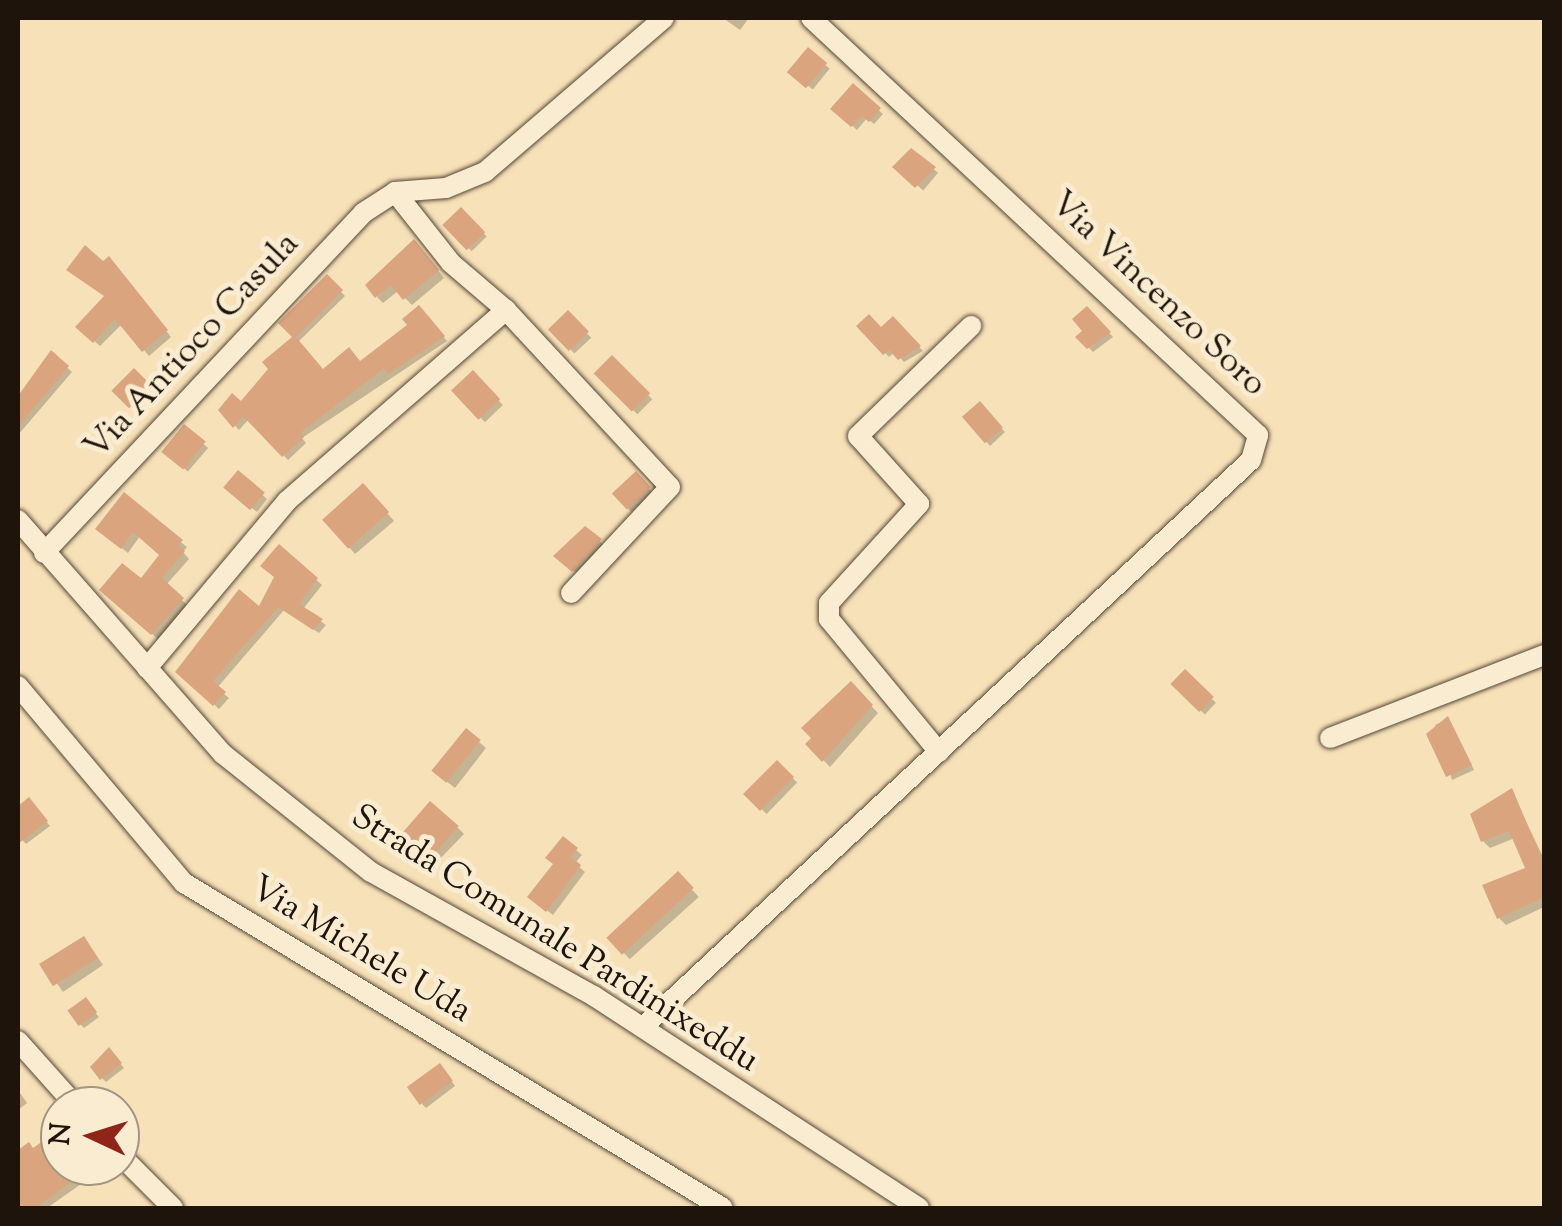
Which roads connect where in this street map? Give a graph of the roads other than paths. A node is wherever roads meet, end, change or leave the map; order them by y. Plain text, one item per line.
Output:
1 (664, 18) edge
2 (811, 18) edge
3 (396, 192) junction
4 (506, 310) junction
5 (972, 326) dead end
6 (18, 520) edge
7 (44, 554) junction
8 (570, 593) dead end
9 (1544, 656) edge
10 (147, 668) junction
11 (18, 686) edge
12 (1330, 738) dead end
13 (940, 752) junction
14 (643, 1027) junction
15 (18, 1041) edge
16 (58, 1086) edge
17 (140, 1175) edge
18 (173, 1208) edge
19 (723, 1208) edge
20 (919, 1208) edge

1 - 3 street
2 - 13 street, Via Vincenzo Soro
3 - 4 street
3 - 7 street, Via Antioco Casula
4 - 8 street
4 - 10 street
5 - 13 street
6 - 7 street, Strada Comunale Pardinixeddu
7 - 10 street, Strada Comunale Pardinixeddu
9 - 12 street
10 - 14 street, Strada Comunale Pardinixeddu
11 - 19 street, Via Michele Uda
13 - 14 street, Via Vincenzo Soro
14 - 20 street, Strada Comunale Pardinixeddu
15 - 16 street
17 - 18 street

